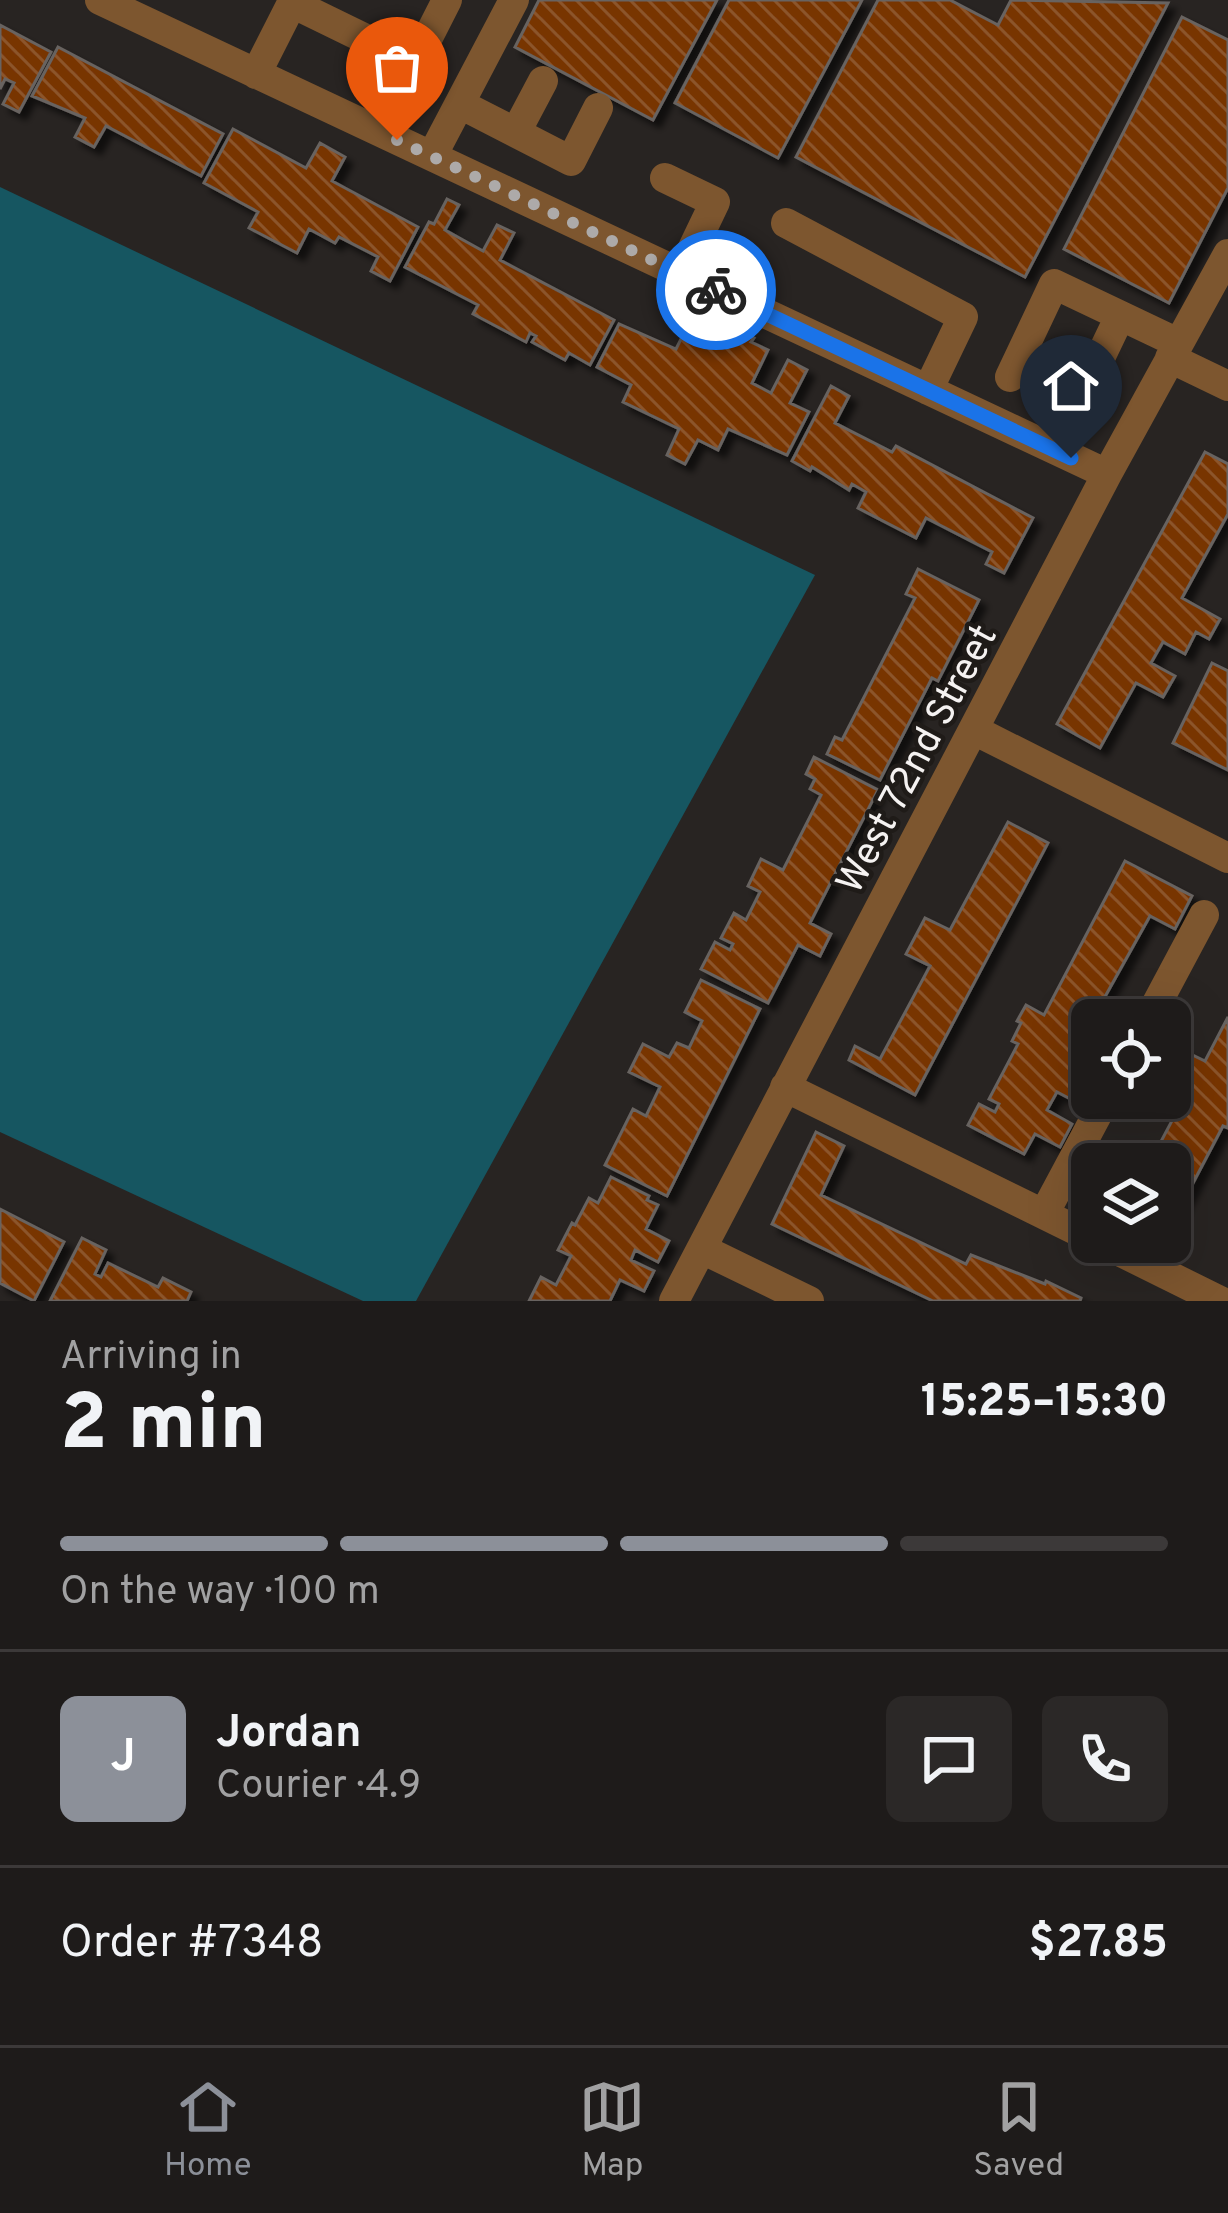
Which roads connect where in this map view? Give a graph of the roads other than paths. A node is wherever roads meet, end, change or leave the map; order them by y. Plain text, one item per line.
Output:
1 (100, 0) edge
2 (447, 0) edge
3 (514, 0) edge
4 (290, 1) edge
5 (256, 74) junction
6 (543, 81) dead end
7 (460, 104) junction
8 (598, 108) dead end
9 (516, 133) junction
10 (432, 157) junction
11 (665, 178) dead end
12 (786, 223) dead end
13 (1228, 254) edge
14 (681, 273) junction
15 (1120, 316) junction
16 (1174, 351) junction
17 (1010, 377) dead end
18 (1228, 386) edge
19 (928, 390) junction
20 (1076, 408) dead end
21 (1107, 475) junction
22 (974, 730) junction
23 (1228, 858) edge
24 (1204, 915) dead end
25 (1159, 999) edge
26 (785, 1087) junction
27 (1095, 1119) edge
28 (1044, 1214) junction
29 (1071, 1228) edge
30 (702, 1250) junction
31 (1143, 1263) edge
32 (674, 1301) edge
33 (809, 1301) edge
34 (1220, 1301) edge

1 - 5 street
2 - 4 street
3 - 7 street
4 - 5 street
5 - 10 street
6 - 9 street
7 - 9 street
7 - 10 street
8 - 9 street
10 - 14 street
11 - 14 street
12 - 19 street
13 - 16 street, West 72nd Street
14 - 19 street
15 - 16 street
15 - 17 street
15 - 20 street
16 - 18 street
16 - 21 street, West 72nd Street
19 - 21 street
21 - 22 street, West 72nd Street
22 - 23 street
22 - 26 street, West 72nd Street
24 - 25 street
26 - 28 street
26 - 30 street, West 72nd Street
27 - 28 street
28 - 29 street
30 - 32 street, West 72nd Street
30 - 33 street
31 - 34 street

